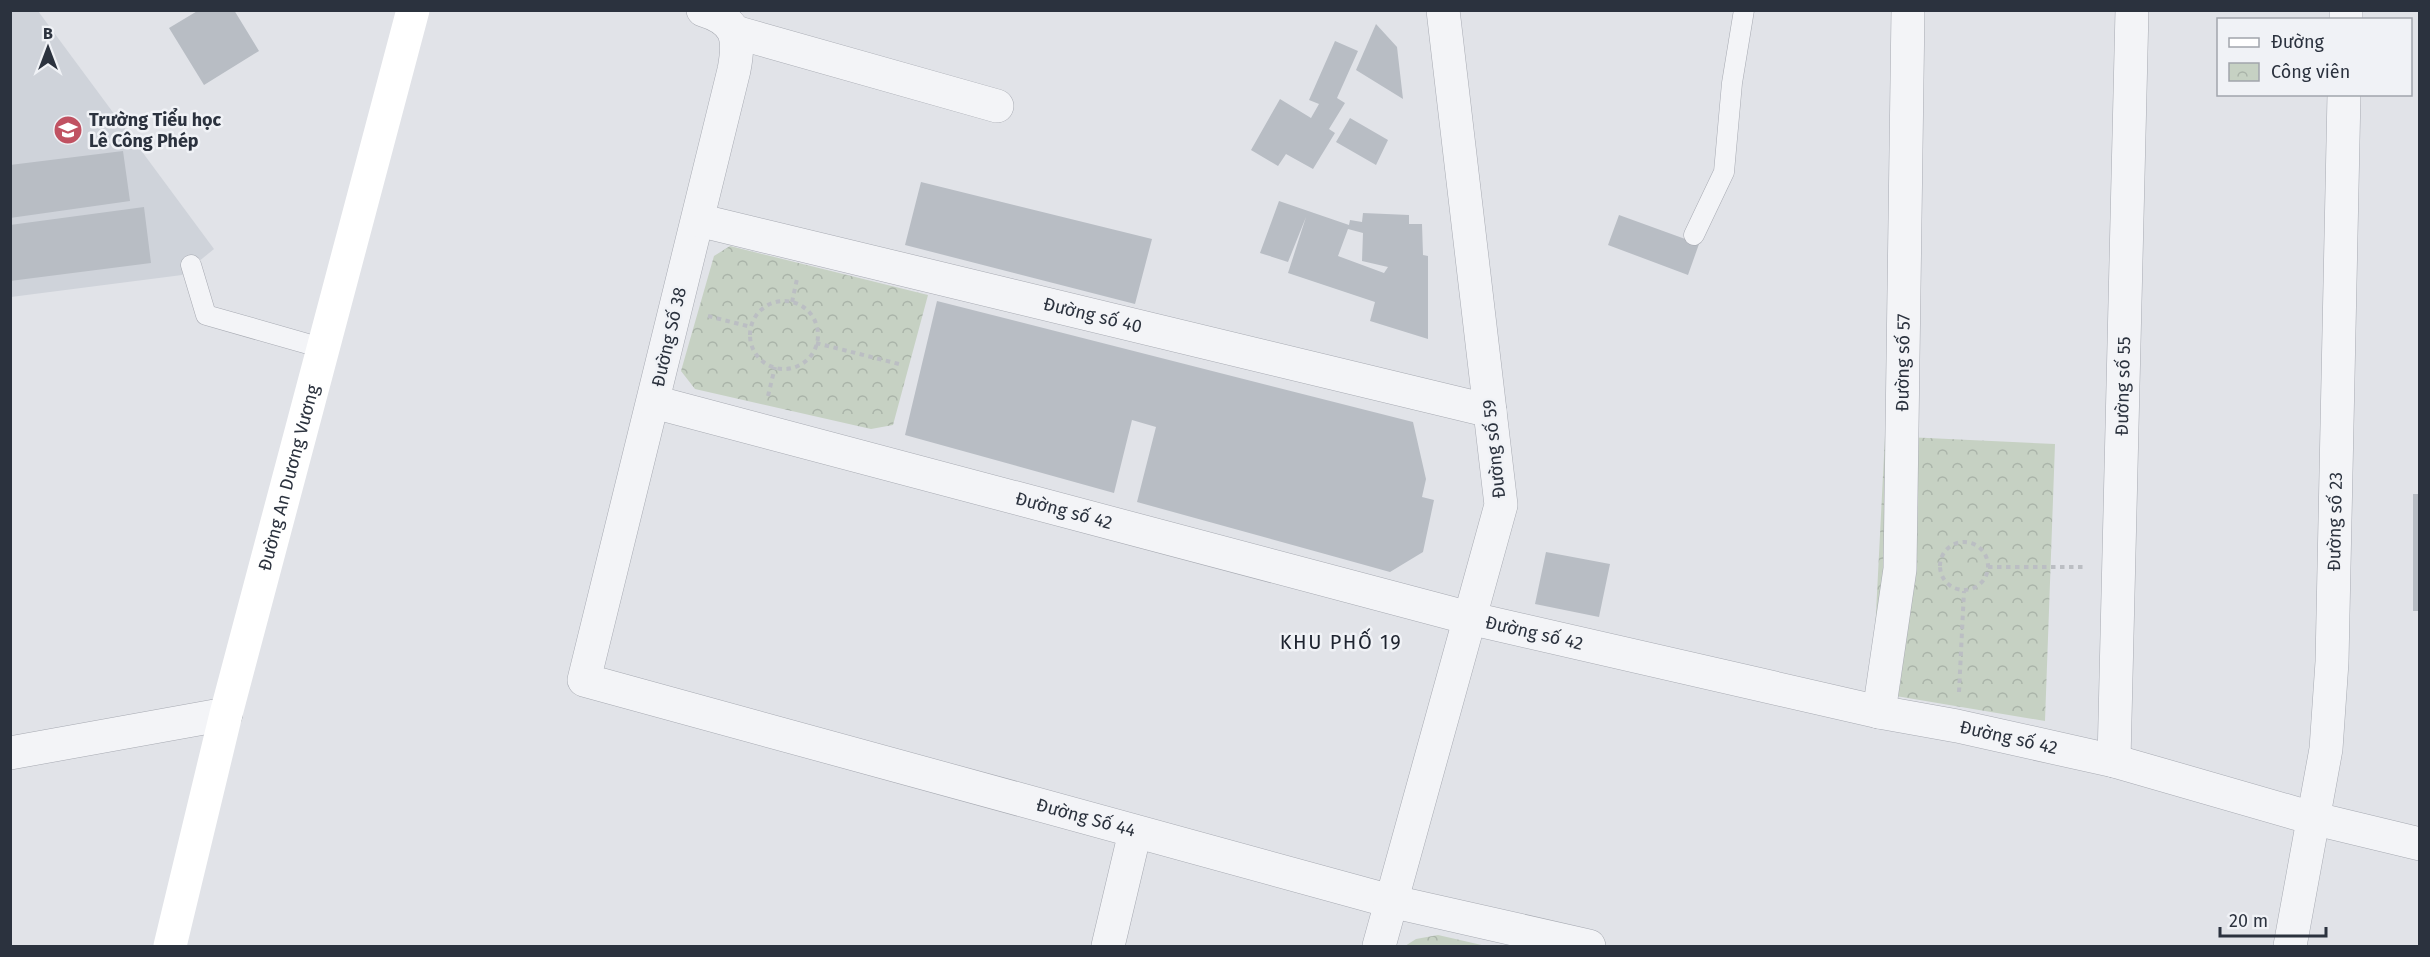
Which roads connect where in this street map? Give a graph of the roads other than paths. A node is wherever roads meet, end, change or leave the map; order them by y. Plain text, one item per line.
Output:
1 (413, 10) edge
2 (703, 10) edge
3 (1443, 10) edge
4 (1744, 10) edge
5 (1908, 10) edge
6 (2132, 10) edge
7 (735, 32) junction
8 (2344, 96) edge
9 (997, 106) dead end
10 (698, 220) junction
11 (1695, 235) dead end
12 (191, 265) dead end
13 (322, 348) junction
14 (654, 402) junction
15 (1490, 411) junction
16 (1469, 618) junction
17 (584, 680) joint
18 (1879, 712) junction
19 (226, 714) junction
20 (10, 753) edge
21 (2114, 761) junction
22 (2312, 818) junction
23 (1135, 832) junction
24 (2420, 844) edge
25 (1390, 901) junction
26 (171, 946) edge
27 (1108, 946) edge
28 (1379, 946) edge
29 (1589, 946) edge
30 (2290, 946) edge

1 - 13 main road, Đường An Dương Vương
2 - 7 street
3 - 15 street, Đường số 59
4 - 11 lane
5 - 18 street, Đường số 57
6 - 21 street, Đường số 55
7 - 9 street
7 - 10 street, Đường Số 38
8 - 22 street, Đường số 23
10 - 14 street, Đường Số 38
10 - 15 street, Đường số 40
12 - 13 lane
13 - 19 main road, Đường An Dương Vương
14 - 16 street, Đường số 42
14 - 17 street, Đường Số 38
15 - 16 street, Đường số 59
16 - 18 street, Đường số 42
16 - 25 street, Đường số 59
17 - 23 street, Đường Số 44
18 - 21 street, Đường số 42
19 - 20 street
19 - 26 main road, Đường An Dương Vương
21 - 22 street, Đường số 42
22 - 24 street, Đường số 42
22 - 30 street, Đường số 23
23 - 25 street, Đường Số 44
23 - 27 street
25 - 28 street, Đường số 59
25 - 29 street, Đường Số 44

